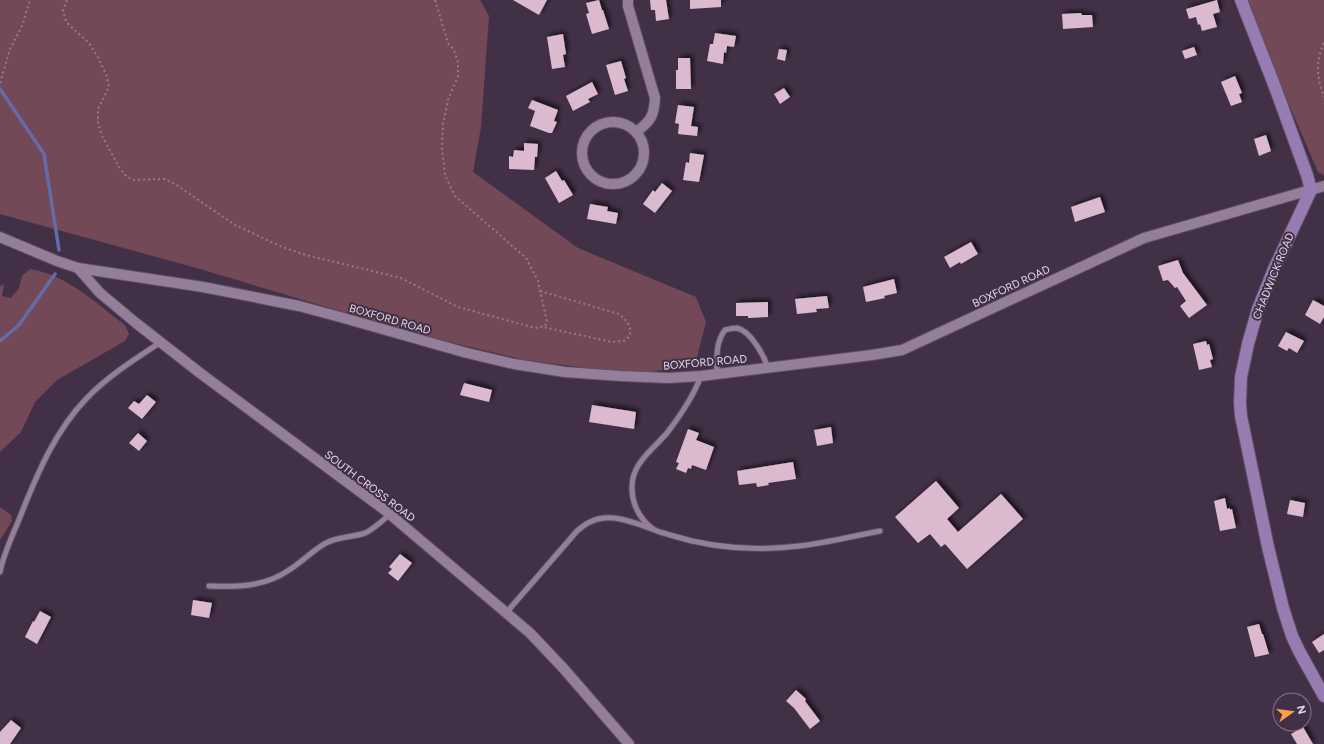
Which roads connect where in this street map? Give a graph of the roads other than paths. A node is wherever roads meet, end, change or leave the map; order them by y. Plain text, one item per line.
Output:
1 (628, 0) edge
2 (1241, 0) edge
3 (636, 132) junction
4 (1324, 186) edge
5 (1311, 190) junction
6 (0, 237) edge
7 (78, 268) junction
8 (161, 342) junction
9 (768, 368) junction
10 (717, 374) junction
11 (701, 376) junction
12 (390, 514) junction
13 (654, 530) junction
14 (880, 531) dead end
15 (0, 572) edge
16 (209, 586) dead end
17 (506, 613) junction
18 (1324, 696) edge
19 (629, 744) edge

1 - 3 street
2 - 5 street
3 - 3 street
4 - 5 street, BOXFORD ROAD
5 - 9 street, BOXFORD ROAD
5 - 18 street, CHADWICK ROAD
6 - 7 street, BOXFORD ROAD
7 - 8 street, SOUTH CROSS ROAD
7 - 11 street, BOXFORD ROAD
8 - 12 street, SOUTH CROSS ROAD
8 - 15 lane
9 - 10 street, BOXFORD ROAD
9 - 10 lane
10 - 11 street, BOXFORD ROAD
11 - 13 lane
12 - 16 lane
12 - 17 street, SOUTH CROSS ROAD
13 - 14 lane
13 - 17 lane
17 - 19 street, SOUTH CROSS ROAD

